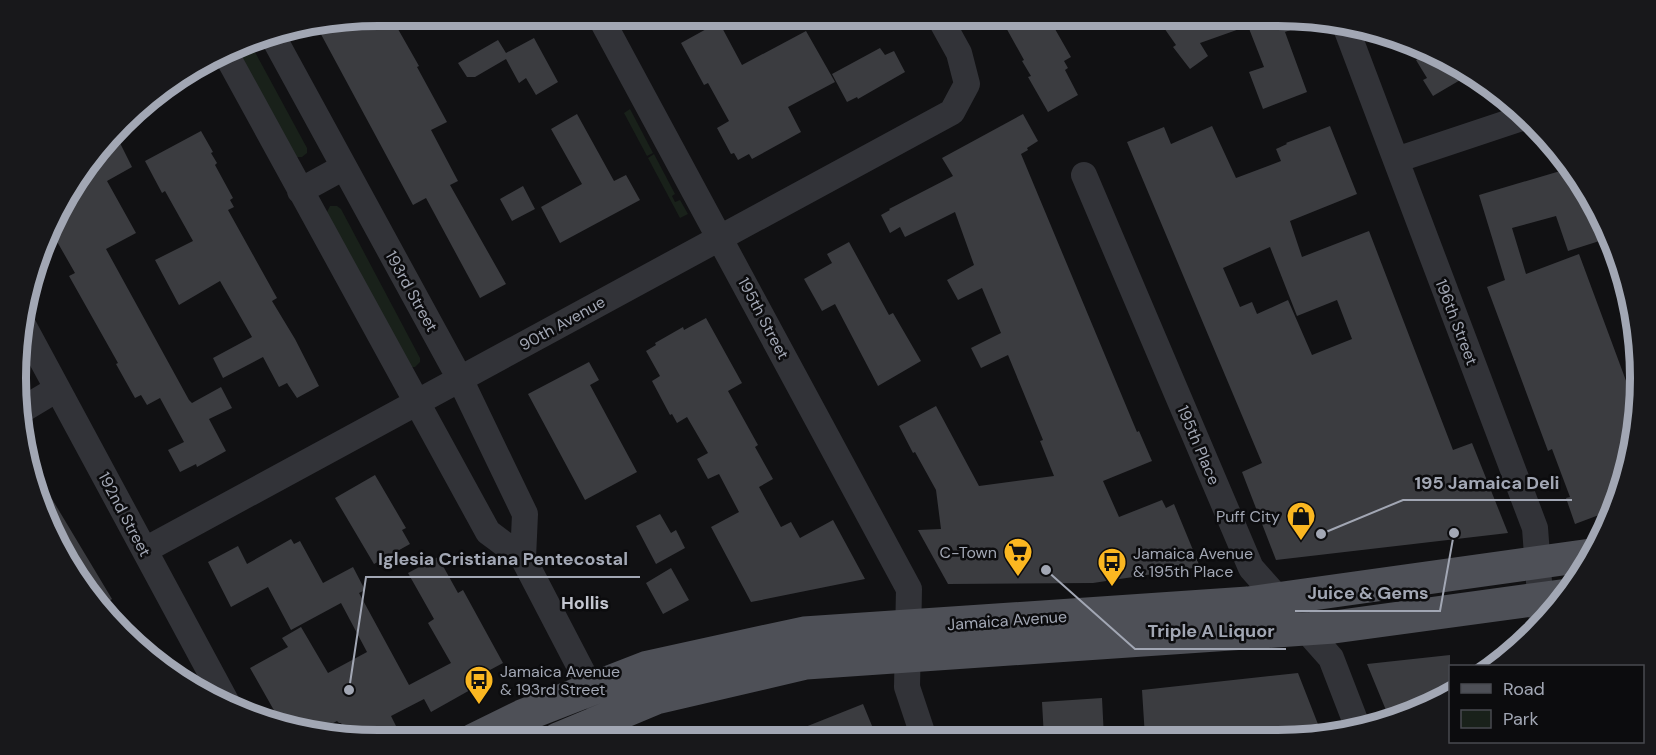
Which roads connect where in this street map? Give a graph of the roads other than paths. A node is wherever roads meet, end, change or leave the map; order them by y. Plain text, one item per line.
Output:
1 (604, 25) edge
2 (944, 25) edge
3 (1348, 32) edge
4 (275, 40) edge
5 (229, 59) edge
6 (1518, 120) edge
7 (1396, 160) junction
8 (344, 167) junction
9 (1084, 175) dead end
10 (300, 190) junction
11 (720, 237) junction
12 (29, 335) edge
13 (460, 380) junction
14 (57, 389) junction
15 (416, 403) junction
16 (27, 407) edge
17 (145, 550) junction
18 (1582, 556) edge
19 (523, 558) junction
20 (1538, 562) junction
21 (1280, 599) junction
22 (1549, 603) edge
23 (1546, 606) edge
24 (1306, 630) junction
25 (908, 653) junction
26 (592, 688) junction
27 (221, 693) edge
28 (606, 719) junction
29 (1355, 721) edge
30 (495, 730) edge
31 (580, 730) edge
32 (921, 730) edge

1 - 11 street, 195th Street
2 - 11 street, 90th Avenue
3 - 7 street, 196th Street
4 - 8 street, 193rd Street
5 - 10 street
6 - 7 street
7 - 20 street, 196th Street
8 - 10 street
8 - 13 street, 193rd Street
9 - 21 street, 195th Place
10 - 15 street
11 - 13 street, 90th Avenue
11 - 25 street, 195th Street
12 - 14 street, 192nd Street
13 - 15 street, 90th Avenue
13 - 19 street, 193rd Street
14 - 16 street
14 - 17 street, 192nd Street
15 - 17 street, 90th Avenue
15 - 19 street
17 - 27 street, 192nd Street
18 - 20 main road, Jamaica Avenue
19 - 26 street
20 - 21 main road, Jamaica Avenue
20 - 22 street, 196th Street
21 - 24 street, 195th Place
21 - 25 main road, Jamaica Avenue
23 - 24 main road, Jamaica Avenue
24 - 25 main road, Jamaica Avenue
24 - 29 street, 195th Place
25 - 26 main road, Jamaica Avenue
25 - 28 main road, Jamaica Avenue
25 - 32 street, 195th Street
26 - 28 street
26 - 30 main road, Jamaica Avenue
28 - 31 main road, Jamaica Avenue

